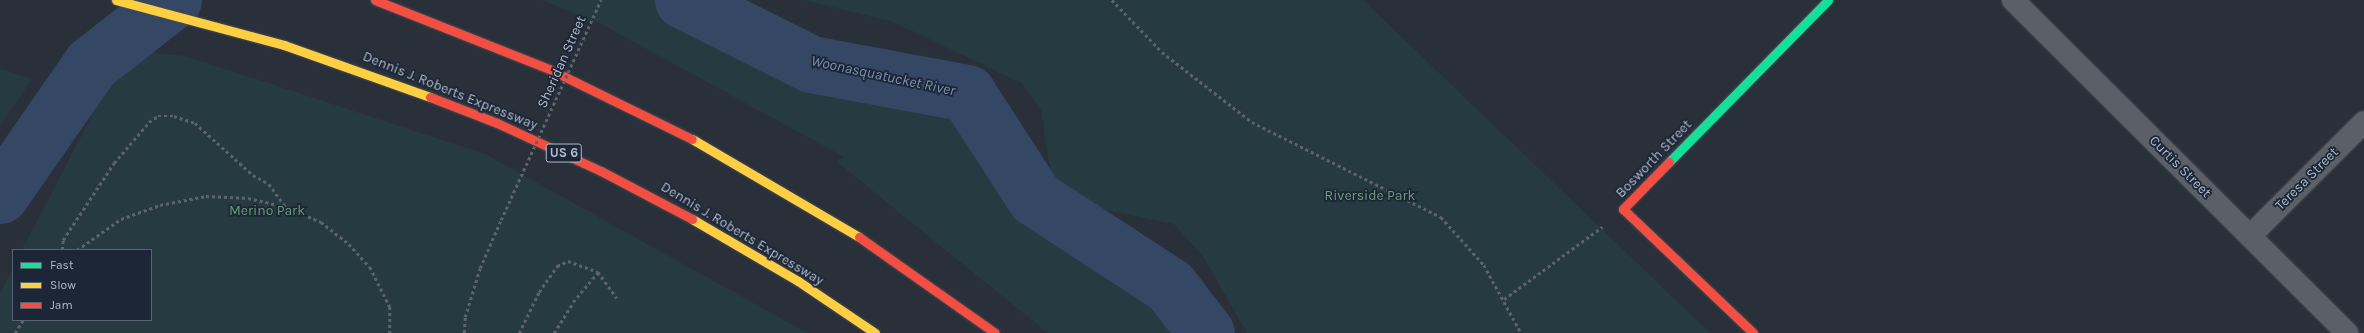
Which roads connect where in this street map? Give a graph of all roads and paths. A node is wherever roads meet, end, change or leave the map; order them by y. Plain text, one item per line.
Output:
1 (116, 0) edge
2 (375, 0) edge
3 (601, 0) edge
4 (1112, 0) edge
5 (1828, 0) edge
6 (2013, 0) edge
7 (2364, 122) edge
8 (286, 207) junction
9 (1623, 209) junction
10 (2250, 236) junction
11 (62, 249) edge
12 (78, 249) edge
13 (598, 272) junction
14 (618, 298) dead end
15 (1504, 299) junction
16 (22, 321) edge
17 (15, 333) edge
18 (390, 333) edge
19 (464, 333) edge
20 (519, 333) edge
21 (554, 333) edge
22 (875, 333) edge
23 (995, 333) edge
24 (1521, 333) edge
25 (1753, 333) edge
26 (2347, 333) edge

1 - 22 main road, Dennis J. Roberts Expressway / US 6
2 - 23 main road
3 - 19 path, Sheridan Street, bridge
4 - 15 path
5 - 9 main road, Bosworth Street
6 - 10 street, Curtis Street
7 - 10 street, Teresa Street
8 - 11 path
8 - 12 path
8 - 18 path
9 - 15 path
9 - 25 main road, Bosworth Street
10 - 26 street, Curtis Street
13 - 14 path
13 - 20 path
13 - 21 path
15 - 24 path
16 - 17 path

